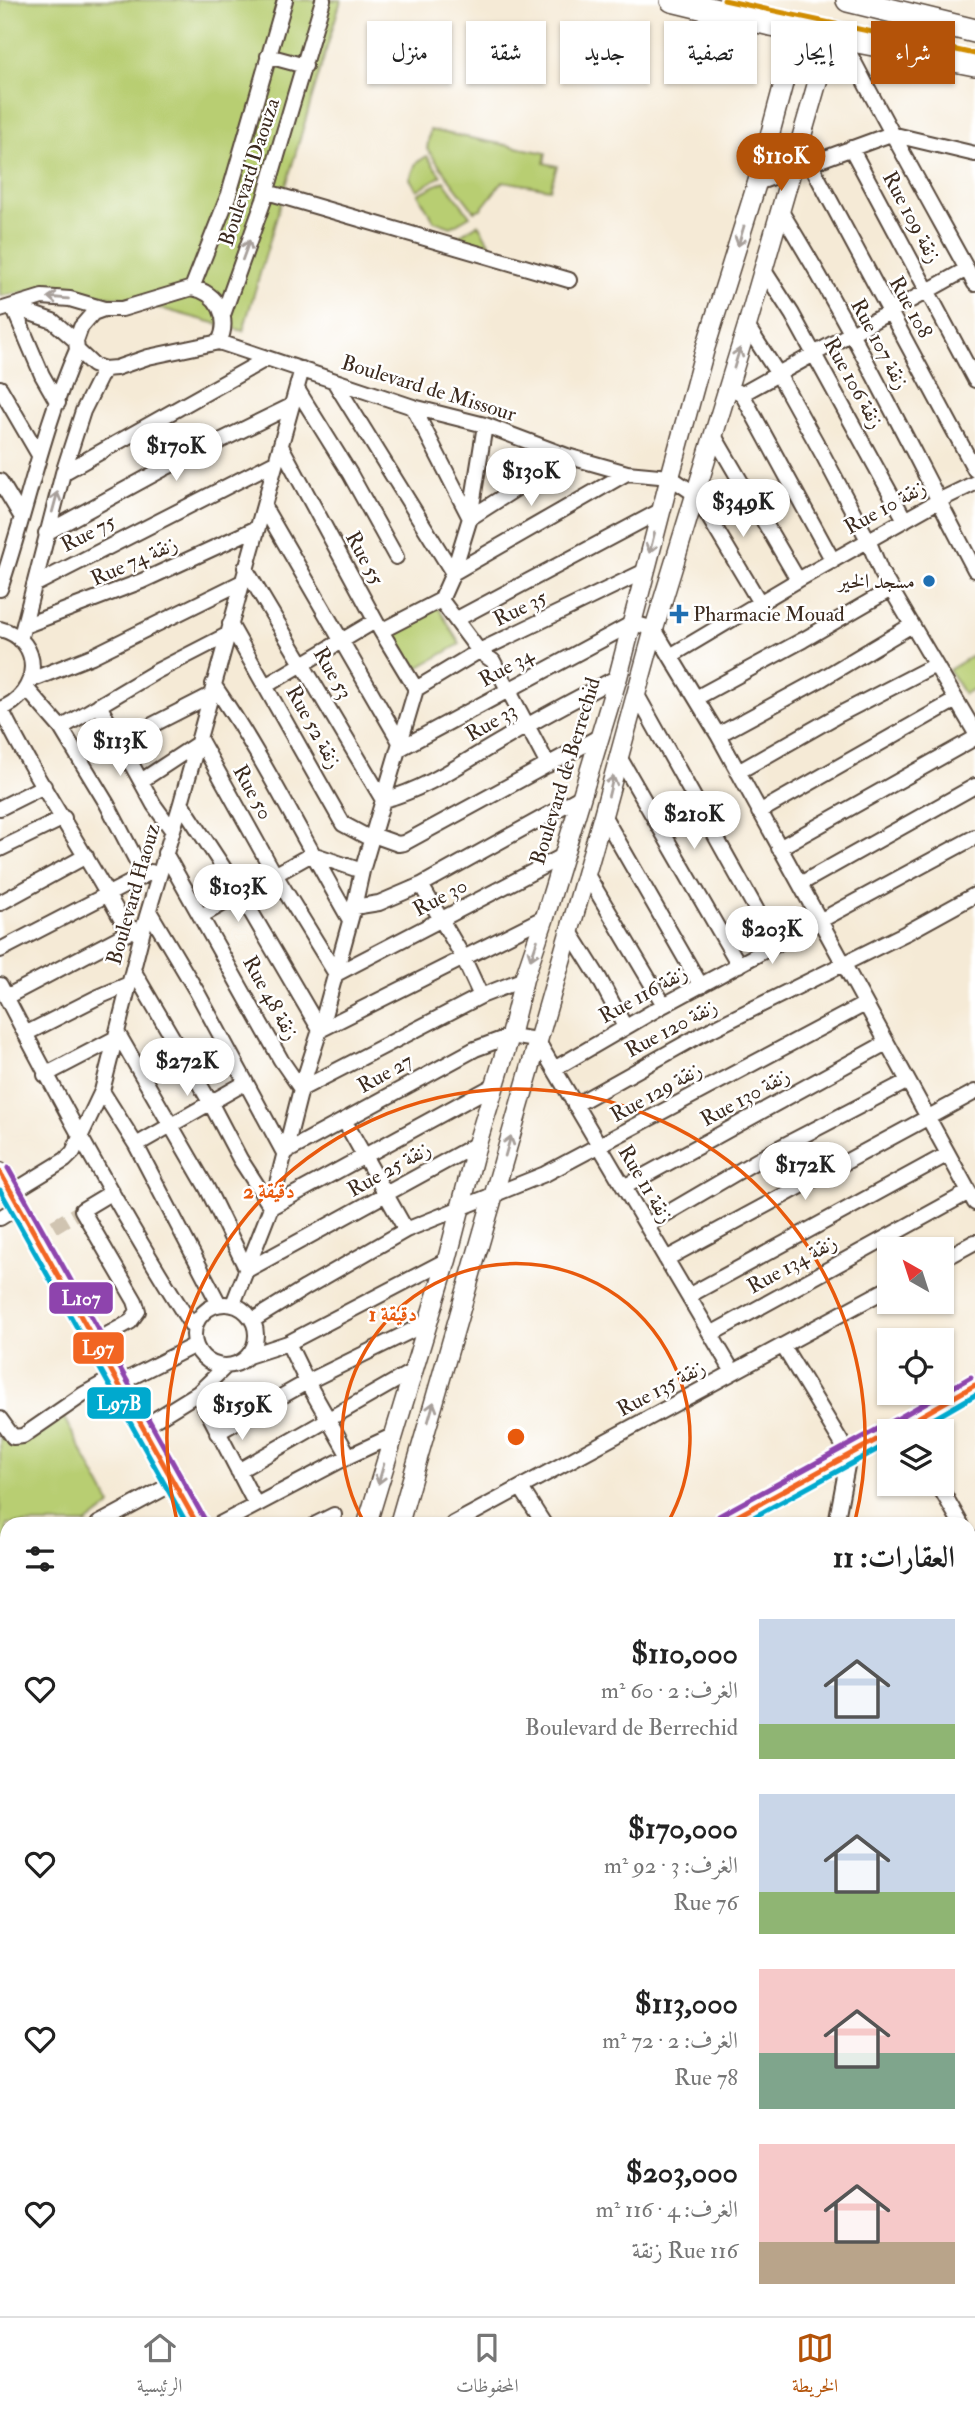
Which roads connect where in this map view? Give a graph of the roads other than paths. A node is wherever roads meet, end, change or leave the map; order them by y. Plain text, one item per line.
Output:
1 (285, 0) edge
2 (323, 0) edge
3 (672, 0) edge
4 (848, 0) edge
5 (771, 23) edge
6 (975, 32) edge
7 (857, 40) edge
8 (268, 56) junction
9 (975, 64) edge
10 (305, 65) junction
11 (857, 73) edge
12 (783, 84) edge
13 (820, 84) edge
14 (891, 134) junction
15 (850, 148) junction
16 (975, 154) edge
17 (810, 163) junction
18 (792, 170) junction
19 (757, 183) junction
20 (267, 192) junction
21 (780, 210) junction
22 (763, 269) junction
23 (967, 270) junction
24 (569, 280) dead end
25 (975, 284) edge
26 (192, 288) junction
27 (928, 292) junction
28 (6, 309) edge
29 (104, 309) junction
30 (889, 313) junction
31 (223, 315) junction
32 (747, 326) junction
33 (852, 334) junction
34 (219, 342) junction
35 (76, 346) junction
36 (814, 355) junction
37 (266, 359) junction
38 (104, 369) junction
39 (302, 369) junction
40 (778, 374) junction
41 (975, 380) edge
42 (334, 381) junction
43 (0, 388) edge
44 (297, 388) junction
45 (735, 390) junction
46 (58, 403) junction
47 (291, 406) junction
48 (413, 407) junction
49 (485, 425) junction
50 (713, 434) junction
51 (281, 446) junction
52 (38, 455) junction
53 (567, 456) junction
54 (275, 462) junction
55 (975, 470) edge
56 (63, 472) junction
57 (627, 473) junction
58 (670, 477) junction
59 (0, 481) edge
60 (975, 483) edge
61 (695, 494) junction
62 (940, 500) junction
63 (264, 507) junction
64 (660, 511) junction
65 (21, 516) junction
66 (470, 518) junction
67 (905, 520) junction
68 (257, 528) junction
69 (46, 533) junction
70 (868, 540) junction
71 (970, 549) edge
72 (396, 557) dead end
73 (833, 561) junction
74 (975, 570) edge
75 (645, 571) junction
76 (453, 573) junction
77 (244, 575) junction
78 (2, 577) edge
79 (798, 580) junction
80 (34, 585) junction
81 (891, 589) junction
82 (441, 600) junction
83 (760, 603) junction
84 (457, 619) junction
85 (633, 623) junction
86 (912, 625) junction
87 (378, 626) junction
88 (0, 629) edge
89 (229, 629) junction
90 (654, 629) junction
91 (22, 633) junction
92 (342, 643) junction
93 (479, 651) junction
94 (672, 655) junction
95 (304, 664) junction
96 (935, 665) junction
97 (618, 677) junction
98 (29, 684) junction
99 (267, 685) junction
100 (416, 689) junction
101 (212, 690) junction
102 (508, 691) junction
103 (637, 695) junction
104 (696, 698) junction
105 (956, 700) junction
106 (99, 705) junction
107 (1, 709) edge
108 (527, 725) junction
109 (61, 729) junction
110 (975, 732) edge
111 (718, 735) junction
112 (597, 738) junction
113 (975, 738) edge
114 (121, 741) junction
115 (198, 741) junction
116 (400, 745) junction
117 (618, 755) junction
118 (548, 765) junction
119 (738, 772) junction
120 (141, 781) junction
121 (44, 786) junction
122 (975, 786) edge
123 (580, 797) junction
124 (383, 800) junction
125 (181, 803) junction
126 (0, 808) edge
127 (760, 812) junction
128 (603, 815) junction
129 (64, 818) junction
130 (172, 830) junction
131 (975, 836) edge
132 (372, 837) junction
133 (779, 848) junction
134 (0, 849) edge
135 (165, 853) junction
136 (312, 854) junction
137 (86, 856) junction
138 (563, 856) junction
139 (161, 868) junction
140 (362, 871) junction
141 (274, 873) junction
142 (586, 873) junction
143 (144, 875) junction
144 (800, 884) junction
145 (421, 885) junction
146 (108, 893) junction
147 (240, 893) junction
148 (974, 898) edge
149 (0, 903) edge
150 (149, 911) junction
151 (352, 914) junction
152 (201, 916) junction
153 (545, 917) junction
154 (442, 919) junction
155 (820, 922) junction
156 (144, 926) junction
157 (569, 930) junction
158 (128, 932) junction
159 (776, 945) junction
160 (0, 950) edge
161 (463, 957) junction
162 (843, 963) junction
163 (739, 965) junction
164 (336, 974) junction
165 (131, 977) junction
166 (524, 979) junction
167 (701, 986) junction
168 (3, 991) edge
169 (481, 996) junction
170 (865, 1004) junction
171 (664, 1005) junction
172 (625, 1027) junction
173 (320, 1030) junction
174 (25, 1034) junction
175 (117, 1035) junction
176 (510, 1036) junction
177 (537, 1040) junction
178 (886, 1043) junction
179 (554, 1069) junction
180 (46, 1075) junction
181 (908, 1080) junction
182 (245, 1083) junction
183 (493, 1086) junction
184 (301, 1089) junction
185 (102, 1091) junction
186 (975, 1092) edge
187 (210, 1102) junction
188 (575, 1105) junction
189 (929, 1117) junction
190 (344, 1120) junction
191 (170, 1125) junction
192 (82, 1137) junction
193 (477, 1144) junction
194 (136, 1145) junction
195 (600, 1146) junction
196 (284, 1153) junction
197 (948, 1154) junction
198 (366, 1156) junction
199 (0, 1172) edge
200 (624, 1187) junction
201 (112, 1192) junction
202 (386, 1193) junction
203 (494, 1194) junction
204 (15, 1200) junction
205 (973, 1200) edge
206 (461, 1206) junction
207 (271, 1207) junction
208 (0, 1219) edge
209 (647, 1226) junction
210 (406, 1230) junction
211 (975, 1242) edge
212 (954, 1253) edge
213 (666, 1259) junction
214 (447, 1260) junction
215 (247, 1270) junction
216 (877, 1295) edge
217 (688, 1296) junction
218 (226, 1304) junction
219 (253, 1320) junction
220 (429, 1322) junction
221 (194, 1329) junction
222 (711, 1334) junction
223 (94, 1342) junction
224 (288, 1343) junction
225 (195, 1345) junction
226 (783, 1346) junction
227 (248, 1356) junction
228 (226, 1366) junction
229 (411, 1373) junction
230 (733, 1373) junction
231 (116, 1381) junction
232 (307, 1382) junction
233 (975, 1385) edge
234 (198, 1393) junction
235 (0, 1419) edge
236 (328, 1419) junction
237 (917, 1419) edge
238 (144, 1427) junction
239 (217, 1433) junction
240 (392, 1436) junction
241 (877, 1441) edge
242 (849, 1455) junction
243 (349, 1456) junction
244 (237, 1471) junction
245 (174, 1483) junction
246 (521, 1488) junction
247 (945, 1496) edge
248 (256, 1505) junction
249 (111, 1517) edge
250 (193, 1517) edge
251 (233, 1517) edge
252 (368, 1517) edge
253 (401, 1517) edge
254 (475, 1517) edge
255 (540, 1517) edge
256 (736, 1517) edge
257 (837, 1517) edge
258 (957, 1517) edge

1 - 8 street, Boulevard Daouza
2 - 10 street, Boulevard Daouza
3 - 5 main road
4 - 6 main road
7 - 9 main road
8 - 10 street
8 - 26 street, Boulevard Daouza
10 - 20 street, Boulevard Daouza
11 - 14 street
12 - 19 street, Boulevard de Berrechid
13 - 18 street
14 - 15 street
14 - 16 street
14 - 23 street
15 - 17 street
15 - 27 street, Rue 109 زنقة
17 - 18 street
17 - 30 street, Rue 108
18 - 19 street
18 - 21 street
19 -> 58 street, Boulevard de Berrechid
20 - 24 street
31 -> 20 street, Boulevard Daouza
21 - 22 street
21 - 33 street, Rue 107 زنقة
22 - 32 street
22 - 36 street, Rue 106 زنقة
23 - 25 street
23 - 27 street
26 - 29 street
26 - 31 street
27 - 30 street
27 - 41 street, Rue 109 زنقة
29 -> 28 street
28 - 35 street
28 - 46 street
29 - 35 street
30 - 33 street
30 - 55 street, Rue 108
31 - 34 street
32 - 40 street
45 -> 32 street
33 - 36 street
33 - 62 street, Rue 107 زنقة
34 - 37 street, Boulevard de Missour
34 - 38 street
35 - 38 street
35 - 46 street
36 - 40 street
36 - 67 street, Rue 106 زنقة
37 - 39 street, Boulevard de Missour
37 - 56 street
38 - 56 street
39 - 42 street, Boulevard de Missour
39 - 44 street, Boulevard Haouz
40 - 45 street
40 - 70 street
42 - 48 street, Boulevard de Missour
42 - 76 street
43 - 52 street
44 - 47 street, Boulevard Haouz
44 - 72 street
45 - 50 street
45 - 73 street
46 - 52 street
47 - 51 street, Boulevard Haouz
47 - 69 street
48 - 49 street, Boulevard de Missour
48 - 66 street
49 - 53 street, Boulevard de Missour
49 - 66 street
50 - 61 street
50 - 79 street
51 - 54 street, Boulevard Haouz
51 - 87 street, Rue 55
52 - 65 street
53 - 57 street, Boulevard de Missour
53 - 66 street
54 - 63 street, Boulevard Haouz
54 - 80 street, Rue 75
69 -> 56 street
57 - 58 street, Boulevard de Missour
57 - 76 street
58 - 61 street
58 - 64 street, Boulevard de Berrechid
59 - 65 street
60 - 62 street, Rue 10 زنقة
61 - 83 street
61 - 90 street
62 - 67 street, Rue 10 زنقة
62 - 71 street, Rue 107 زنقة
63 - 68 street, Boulevard Haouz
63 - 92 street
64 -> 75 street, Boulevard de Berrechid
64 - 84 street
65 - 78 street
66 - 76 street
67 - 70 street, Rue 10 زنقة
68 - 77 street, Boulevard Haouz
68 - 91 street, Rue 74 زنقة
69 - 80 street
70 - 73 street, Rue 10 زنقة
70 - 81 street
71 - 74 street, Rue 107 زنقة
73 - 79 street, Rue 10 زنقة
75 - 85 street, Boulevard de Berrechid
75 - 93 street, Rue 35
76 - 82 street
77 - 89 street, Boulevard Haouz
77 - 95 street, Rue 53
77 - 98 street
79 - 83 street, Rue 10 زنقة
80 - 91 street
81 - 86 street
81 - 104 street
82 - 84 street
82 - 87 street
83 - 94 street, Rue 10 زنقة
84 - 93 street
85 - 90 street
85 - 97 street, Boulevard de Berrechid
85 - 102 street, Rue 34
86 - 96 street
86 - 111 street
87 - 92 street
87 - 100 street, Rue 55
88 - 91 street
89 - 99 street, Rue 52 زنقة
89 - 101 street, Boulevard Haouz
89 - 106 street
90 - 94 street
90 - 103 street
91 - 98 street
92 - 95 street
92 - 116 street
93 - 100 street, Rue 35
93 - 102 street
94 - 104 street
95 - 99 street
95 - 124 street, Rue 53
96 - 105 street
96 - 119 street
97 - 108 street, Rue 33
97 - 112 street, Boulevard de Berrechid
98 - 107 street
98 - 109 street
99 - 132 street, Rue 52 زنقة
100 - 116 street
101 - 114 street
101 - 115 street, Boulevard Haouz
101 - 136 street
102 - 108 street
102 - 116 street, Rue 34
103 - 117 street
103 - 159 street
104 - 111 street
105 - 110 street
105 - 127 street
106 - 109 street
106 - 114 street
107 - 121 street
108 - 118 street
108 - 124 street, Rue 33
109 - 143 street
111 - 119 street
112 - 118 street
112 - 123 street, Boulevard de Berrechid
113 - 133 street
114 - 120 street
115 - 120 street
115 - 125 street, Boulevard Haouz
115 - 141 street, Rue 50
116 - 124 street
128 -> 117 street
117 - 163 street
118 - 132 street
119 - 127 street
120 - 130 street
121 - 126 street
121 - 129 street
122 - 144 street
123 - 138 street, Boulevard de Berrechid
123 - 145 street
124 - 132 street
125 - 130 street, Boulevard Haouz
125 - 147 street
127 - 133 street
128 - 142 street
128 - 167 street
129 - 134 street
129 - 137 street
130 - 135 street, Boulevard Haouz
131 - 155 street, Rue 116 زنقة
132 - 140 street
133 - 144 street
135 - 139 street, Boulevard Haouz
135 - 152 street, Rue 48 زنقة
136 - 140 street
136 - 141 street
136 - 151 street
137 - 146 street
137 - 149 street
138 - 153 street, Boulevard de Berrechid
138 - 154 street, Rue 30
139 - 143 street
139 - 150 street, Boulevard Haouz
140 - 151 street
141 - 147 street
141 - 164 street, Rue 50
142 - 157 street
142 - 171 street
143 - 146 street
144 - 155 street
145 - 151 street
145 - 154 street
146 - 158 street
146 - 160 street
147 - 152 street
147 - 173 street
148 - 162 street, Rue 120 زنقة
150 - 156 street, Boulevard Haouz
150 - 182 street
151 - 164 street
152 - 184 street, Rue 48 زنقة
153 - 161 street
153 -> 166 street, Boulevard de Berrechid
154 - 161 street
154 - 164 street, Rue 30
155 - 159 street, Rue 116 زنقة
155 - 162 street
156 - 158 street
156 - 165 street, Boulevard Haouz
157 - 172 street
157 - 177 street
158 - 168 street
159 - 163 street, Rue 116 زنقة
161 - 169 street
161 - 173 street
162 - 170 street
162 - 188 street, Rue 120 زنقة
163 - 167 street, Rue 116 زنقة
164 - 173 street
165 - 174 street
165 - 175 street, Boulevard Haouz
165 - 187 street
166 - 169 street
166 - 176 street, Boulevard de Berrechid
167 - 171 street, Rue 116 زنقة
168 - 174 street
169 - 184 street
170 - 178 street
170 - 195 street, Rue 129 زنقة
171 - 172 street, Rue 116 زنقة
172 - 179 street, Rue 116 زنقة
173 - 184 street
174 - 180 street
175 - 180 street
175 - 185 street, Boulevard Haouz
175 - 191 street
176 - 177 street
176 - 183 street, Boulevard de Berrechid
176 - 190 street, Rue 27
177 - 179 street, Rue 11 زنقة
203 -> 177 street
178 - 181 street
178 - 200 street, Rue 130 زنقة
179 - 188 street, Rue 11 زنقة
180 - 192 street
181 - 189 street
181 - 209 street
182 - 187 street
182 - 196 street
183 - 193 street, Boulevard de Berrechid
183 - 198 street
184 - 196 street
185 - 192 street, Boulevard Haouz
185 - 194 street
186 - 189 street
187 - 191 street
187 - 207 street
188 - 195 street, Rue 11 زنقة
189 - 197 street
189 - 213 street
190 - 196 street, Rue 27
190 - 198 street
191 - 194 street
191 - 215 street
192 - 201 street
192 - 204 street, Boulevard Haouz
193 - 202 street, Rue 25 زنقة
193 - 206 street, Boulevard de Berrechid
194 - 218 street
195 - 200 street, Rue 11 زنقة
195 - 203 street, Rue 129 زنقة
196 - 207 street
197 - 205 street
197 - 217 street
198 - 202 street
198 - 207 street
199 - 204 street
200 - 209 street, Rue 11 زنقة
201 - 221 street
201 - 223 street
202 - 210 street
202 - 215 street, Rue 25 زنقة
203 - 206 street, Rue 129 زنقة
253 -> 203 street
204 - 208 street, Boulevard Haouz
204 - 223 street
205 - 222 street, Rue 134 زنقة
206 - 210 street, Rue 129 زنقة
206 - 214 street, Boulevard de Berrechid
207 - 215 street
209 - 213 street, Rue 11 زنقة
210 - 219 street, Rue 129 زنقة
211 - 212 street
213 - 217 street, Rue 11 زنقة
214 - 220 street, Boulevard de Berrechid
214 - 224 street
215 - 218 street
216 - 226 street, Rue 135 زنقة
217 - 222 street, Rue 11 زنقة
218 - 219 street
218 - 221 street
219 - 227 street
220 - 229 street, Boulevard de Berrechid
220 - 232 street
221 - 225 street
222 - 230 street, Rue 11 زنقة
223 - 231 street
224 - 227 street
224 - 232 street
225 - 228 street
225 - 231 street
226 - 230 street, Rue 135 زنقة
226 - 242 street
227 - 228 street
228 - 234 street
229 - 236 street
229 - 240 street, Boulevard de Berrechid
230 - 246 street, Rue 135 زنقة
231 - 235 street
231 - 238 street
232 - 236 street
232 - 239 street
233 - 237 street
234 - 238 street
234 - 239 street
236 - 243 street
236 - 244 street
238 - 245 street
239 - 244 street
240 - 243 street
240 -> 252 street, Boulevard de Berrechid
241 - 242 street
242 - 256 street
242 - 257 street
243 - 248 street
244 - 248 street
245 - 249 street
245 - 250 street
246 - 254 street, Rue 135 زنقة
246 - 255 street
247 - 258 street
248 - 251 street

